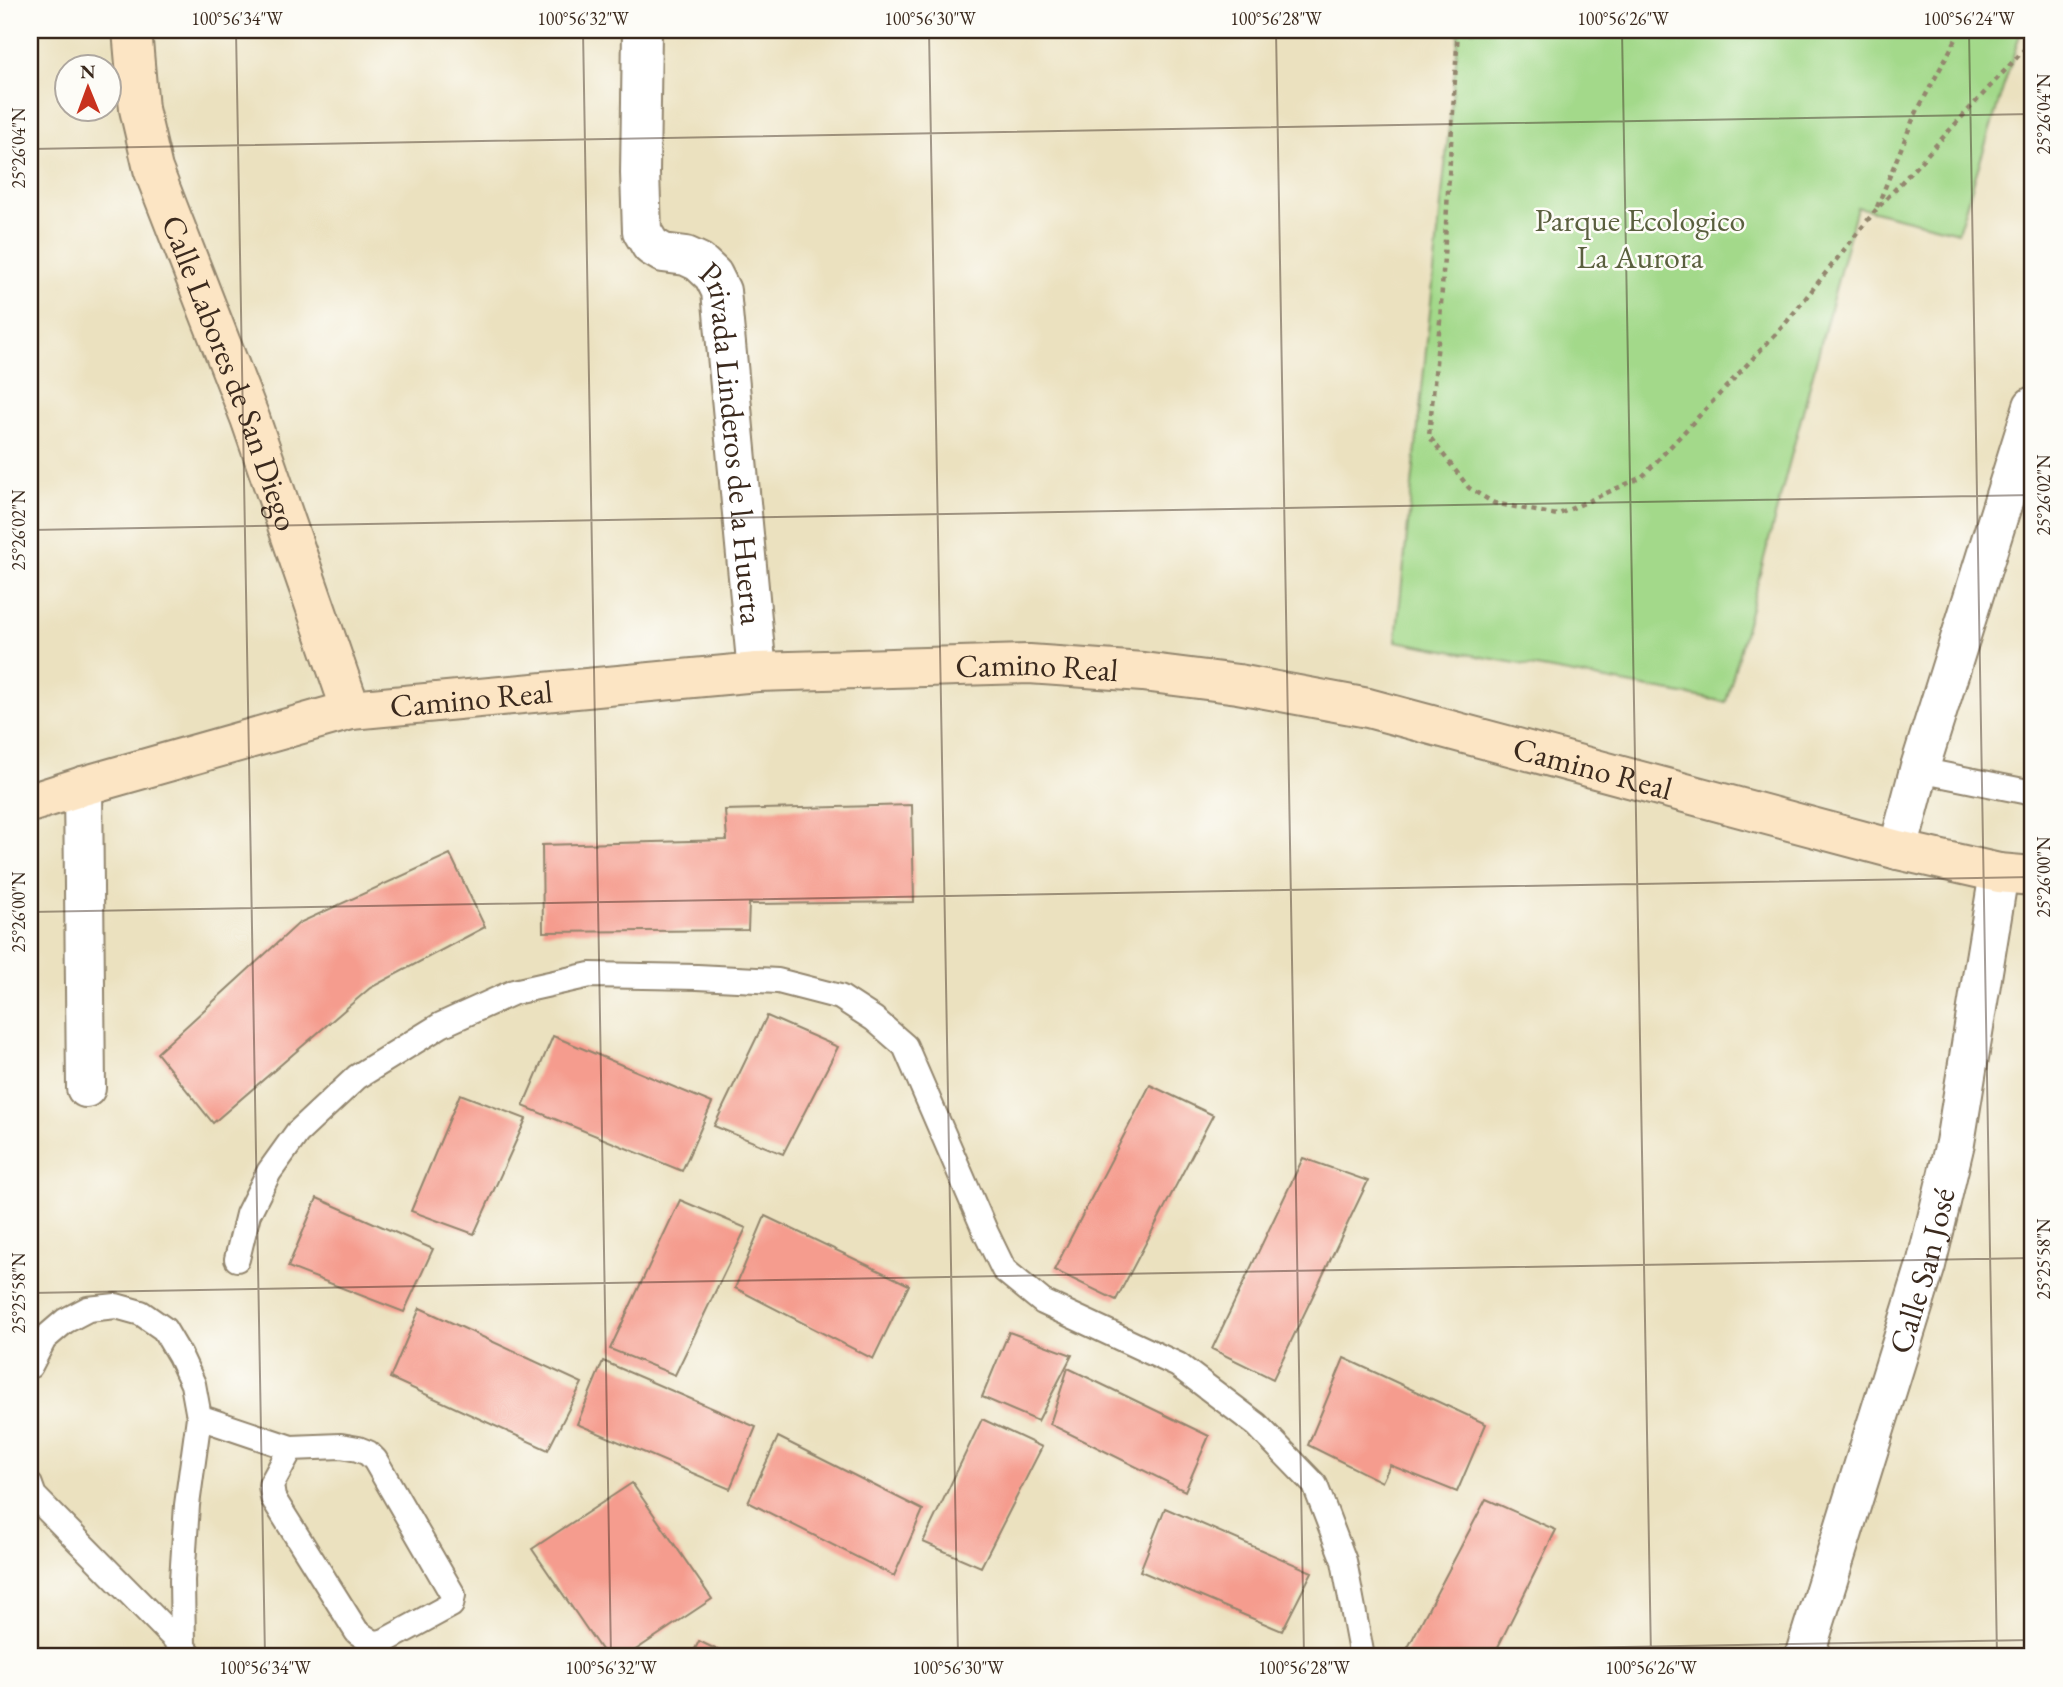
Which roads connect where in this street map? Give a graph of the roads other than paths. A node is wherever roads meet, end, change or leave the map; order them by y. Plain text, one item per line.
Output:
1 (132, 30) edge
2 (642, 30) edge
3 (2033, 407) edge
4 (757, 672) junction
5 (351, 710) junction
6 (1919, 770) junction
7 (83, 786) junction
8 (2033, 793) edge
9 (30, 803) edge
10 (1898, 850) junction
11 (2016, 875) edge
12 (86, 1087) dead end
13 (237, 1259) dead end
14 (30, 1366) edge
15 (199, 1417) junction
16 (291, 1448) junction
17 (30, 1485) edge
18 (187, 1652) edge
19 (1362, 1657) edge
20 (1804, 1657) edge

1 - 5 street, Calle Labores de San Diego
2 - 4 street, Privada Linderos de la Huerta
3 - 6 street
4 - 5 street, Camino Real
4 - 10 street, Camino Real
5 - 7 street, Camino Real
6 - 8 lane
6 - 10 street
7 - 9 street, Camino Real
7 - 12 street
10 - 11 street, Camino Real
11 - 20 street, Calle San José
13 - 19 lane
14 - 15 lane
15 - 16 lane
15 - 18 lane
16 - 16 lane
17 - 18 lane

